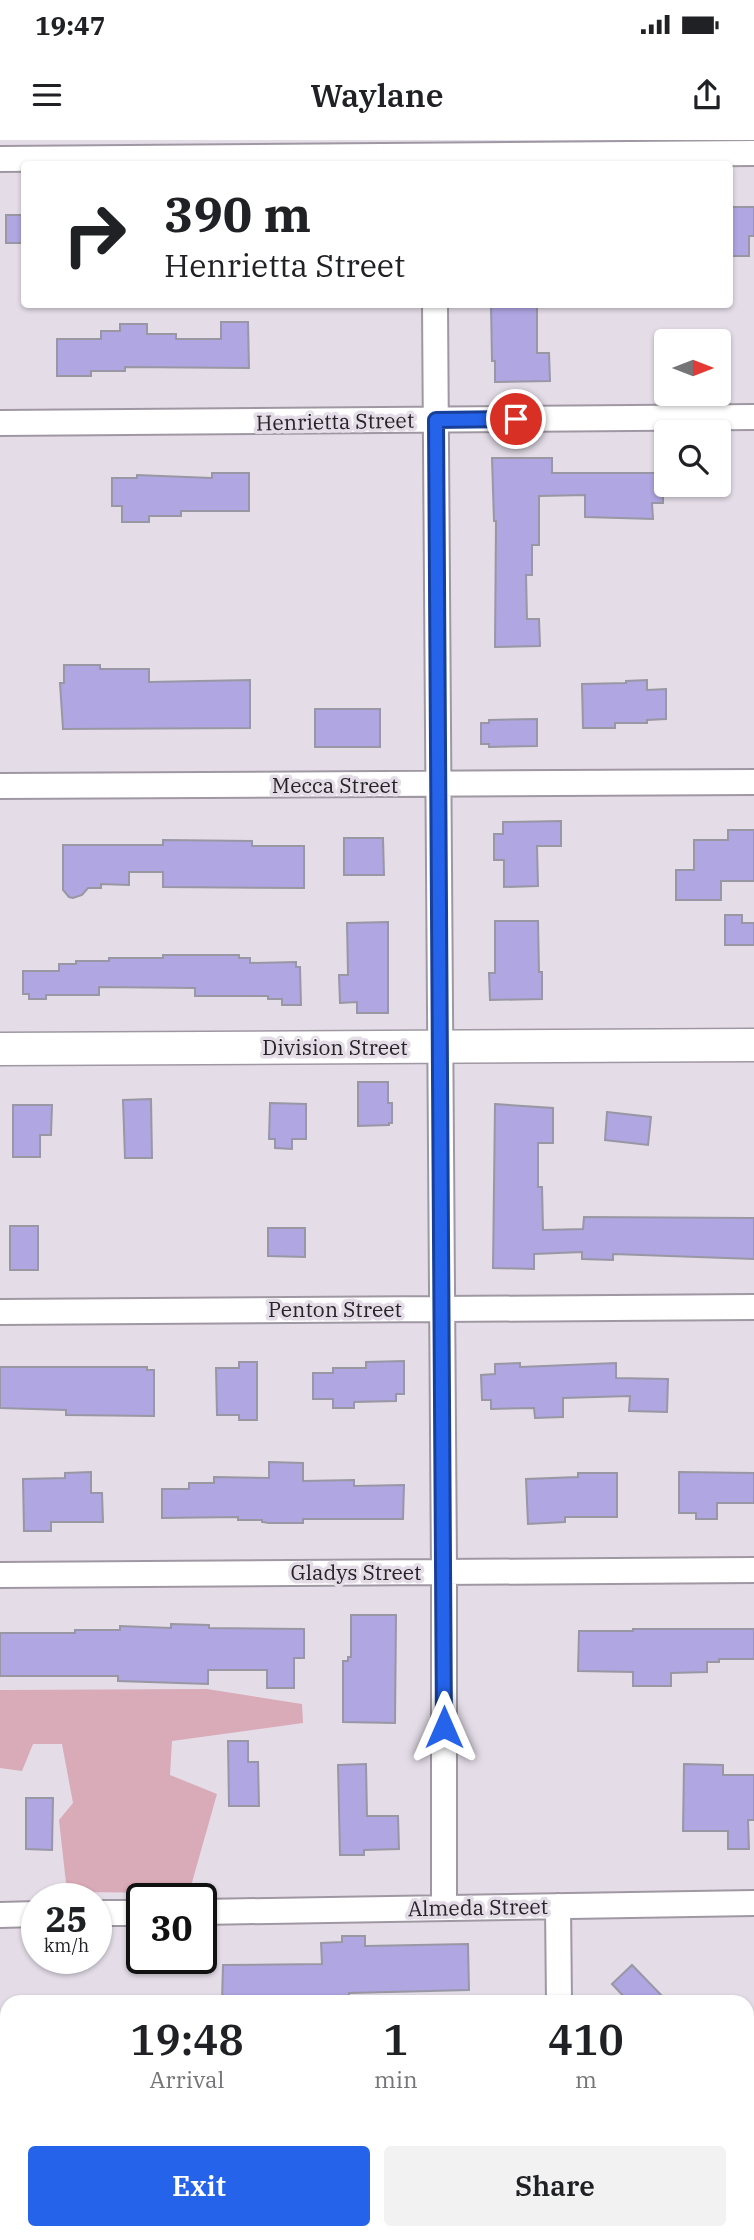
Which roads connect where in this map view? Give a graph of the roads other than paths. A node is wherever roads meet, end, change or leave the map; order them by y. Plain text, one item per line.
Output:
1 (754, 153) edge
2 (434, 154) edge
3 (0, 159) edge
4 (435, 308) edge
5 (754, 418) edge
6 (436, 420) junction
7 (0, 423) edge
8 (754, 782) edge
9 (437, 784) junction
10 (0, 786) edge
11 (754, 1045) edge
12 (440, 1047) junction
13 (0, 1049) edge
14 (754, 1307) edge
15 (442, 1308) junction
16 (0, 1312) edge
17 (754, 1570) edge
18 (444, 1572) junction
19 (0, 1575) edge
20 (754, 1903) edge
21 (558, 1906) junction
22 (444, 1908) junction
23 (217, 1912) edge
24 (21, 1914) edge
25 (0, 1915) edge
26 (559, 1995) edge

1 - 2 street
2 - 3 street
4 - 6 street
5 - 6 street, Henrietta Street
6 - 7 street, Henrietta Street
6 - 9 street
8 - 9 street, Mecca Street
9 - 10 street, Mecca Street
9 - 12 street
11 - 12 street, Division Street
12 - 13 street, Division Street
12 - 15 street
14 - 15 street, Penton Street
15 - 16 street, Penton Street
15 - 18 street
17 - 18 street, Gladys Street
18 - 19 street, Gladys Street
18 - 22 street
20 - 21 street, Almeda Street
21 - 22 street, Almeda Street
21 - 26 street
22 - 23 street, Almeda Street
24 - 25 street

